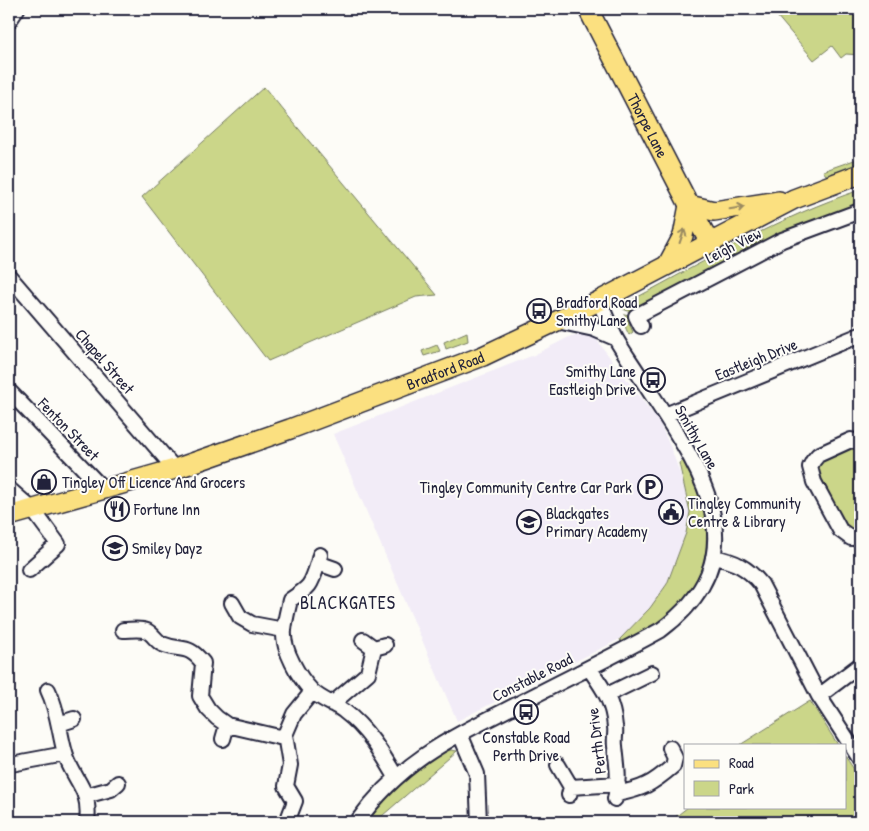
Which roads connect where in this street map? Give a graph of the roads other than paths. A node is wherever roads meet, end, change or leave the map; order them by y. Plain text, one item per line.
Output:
1 (17, 9) edge
2 (588, 9) edge
3 (9, 21) edge
4 (860, 174) edge
5 (794, 199) junction
6 (689, 206) junction
7 (860, 211) edge
8 (710, 243) junction
9 (668, 264) junction
10 (9, 276) edge
11 (599, 302) junction
12 (558, 321) junction
13 (642, 326) dead end
14 (860, 335) edge
15 (615, 338) junction
16 (9, 392) edge
17 (665, 415) junction
18 (860, 442) edge
19 (175, 469) junction
20 (9, 489) edge
21 (104, 490) junction
22 (33, 510) junction
23 (9, 516) edge
24 (860, 537) edge
25 (713, 558) junction
26 (335, 568) dead end
27 (29, 570) dead end
28 (232, 603) dead end
29 (123, 630) dead end
30 (284, 630) junction
31 (363, 640) dead end
32 (860, 665) edge
33 (589, 668) junction
34 (652, 672) dead end
35 (48, 690) dead end
36 (312, 692) junction
37 (608, 695) junction
38 (819, 696) junction
39 (332, 704) junction
40 (74, 719) dead end
41 (59, 724) junction
42 (228, 725) junction
43 (460, 734) junction
44 (285, 736) junction
45 (223, 739) dead end
46 (670, 748) dead end
47 (65, 754) junction
48 (860, 759) edge
49 (558, 765) dead end
50 (10, 766) edge
51 (396, 777) junction
52 (118, 783) dead end
53 (616, 793) junction
54 (85, 796) junction
55 (87, 822) edge
56 (288, 822) edge
57 (357, 822) edge
58 (479, 822) edge

1 - 3 street
2 - 6 main road, Thorpe Lane
4 - 5 main road, Bradford Road
6 -> 5 main road
5 - 8 main road, Bradford Road
6 - 8 main road, Thorpe Lane
9 -> 6 main road
7 - 13 street, Leigh View
8 - 9 main road, Bradford Road
9 - 11 main road, Bradford Road
10 - 19 street, Chapel Street
11 - 12 main road, Bradford Road
11 - 15 street, Smithy Lane
12 - 15 street
12 - 19 main road, Bradford Road
14 - 17 street, Eastleigh Drive
15 - 17 street, Smithy Lane
16 - 21 street, Fenton Street
17 - 25 street, Smithy Lane
18 - 24 street
19 - 21 main road, Bradford Road
20 - 22 street
21 - 22 main road, Bradford Road
22 - 23 main road, Bradford Road
22 - 27 street
25 - 33 street, Constable Road
25 - 38 street
26 - 30 street
28 - 30 street
29 - 42 street
30 - 36 street
31 - 39 street
32 - 38 street
33 - 37 street, Perth Drive
33 - 43 street, Constable Road
34 - 37 street, Perth Drive
35 - 41 street
36 - 39 street
36 - 44 street
37 - 53 street, Perth Drive
38 - 48 street
39 - 51 street
40 - 41 street
41 - 47 street
42 - 44 street
42 - 45 street
43 - 51 street, Constable Road
43 - 58 street
44 - 56 street
46 - 53 street, Perth Drive
47 - 50 street
47 - 54 street
49 - 53 street, Perth Drive
51 - 57 street, Constable Road
52 - 54 street
54 - 55 street

